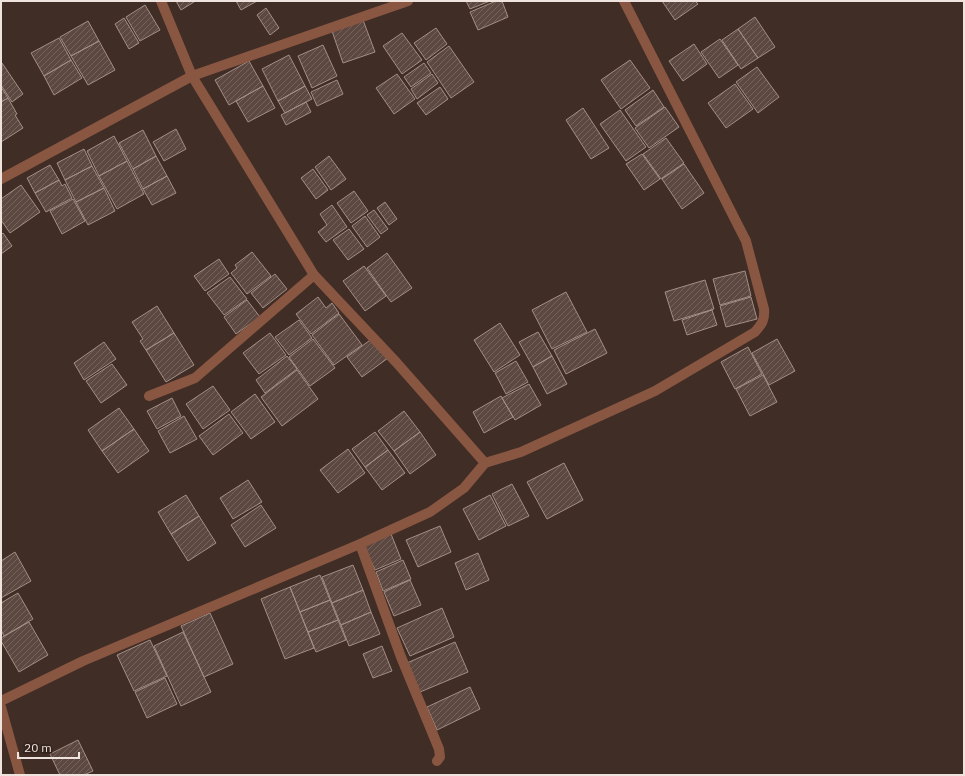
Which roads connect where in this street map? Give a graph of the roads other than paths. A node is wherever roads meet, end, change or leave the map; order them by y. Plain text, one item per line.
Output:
1 (161, 1) edge
2 (408, 1) edge
3 (624, 1) edge
4 (192, 76) junction
5 (1, 179) edge
6 (314, 275) junction
7 (149, 396) dead end
8 (485, 463) junction
9 (360, 544) junction
10 (1, 700) edge
11 (1, 708) edge
12 (437, 761) dead end
13 (20, 775) edge

1 - 4 street
2 - 4 street
3 - 8 street
4 - 5 street
4 - 6 street
6 - 7 street
6 - 8 street
8 - 9 street
9 - 10 street
9 - 12 street
11 - 13 street

